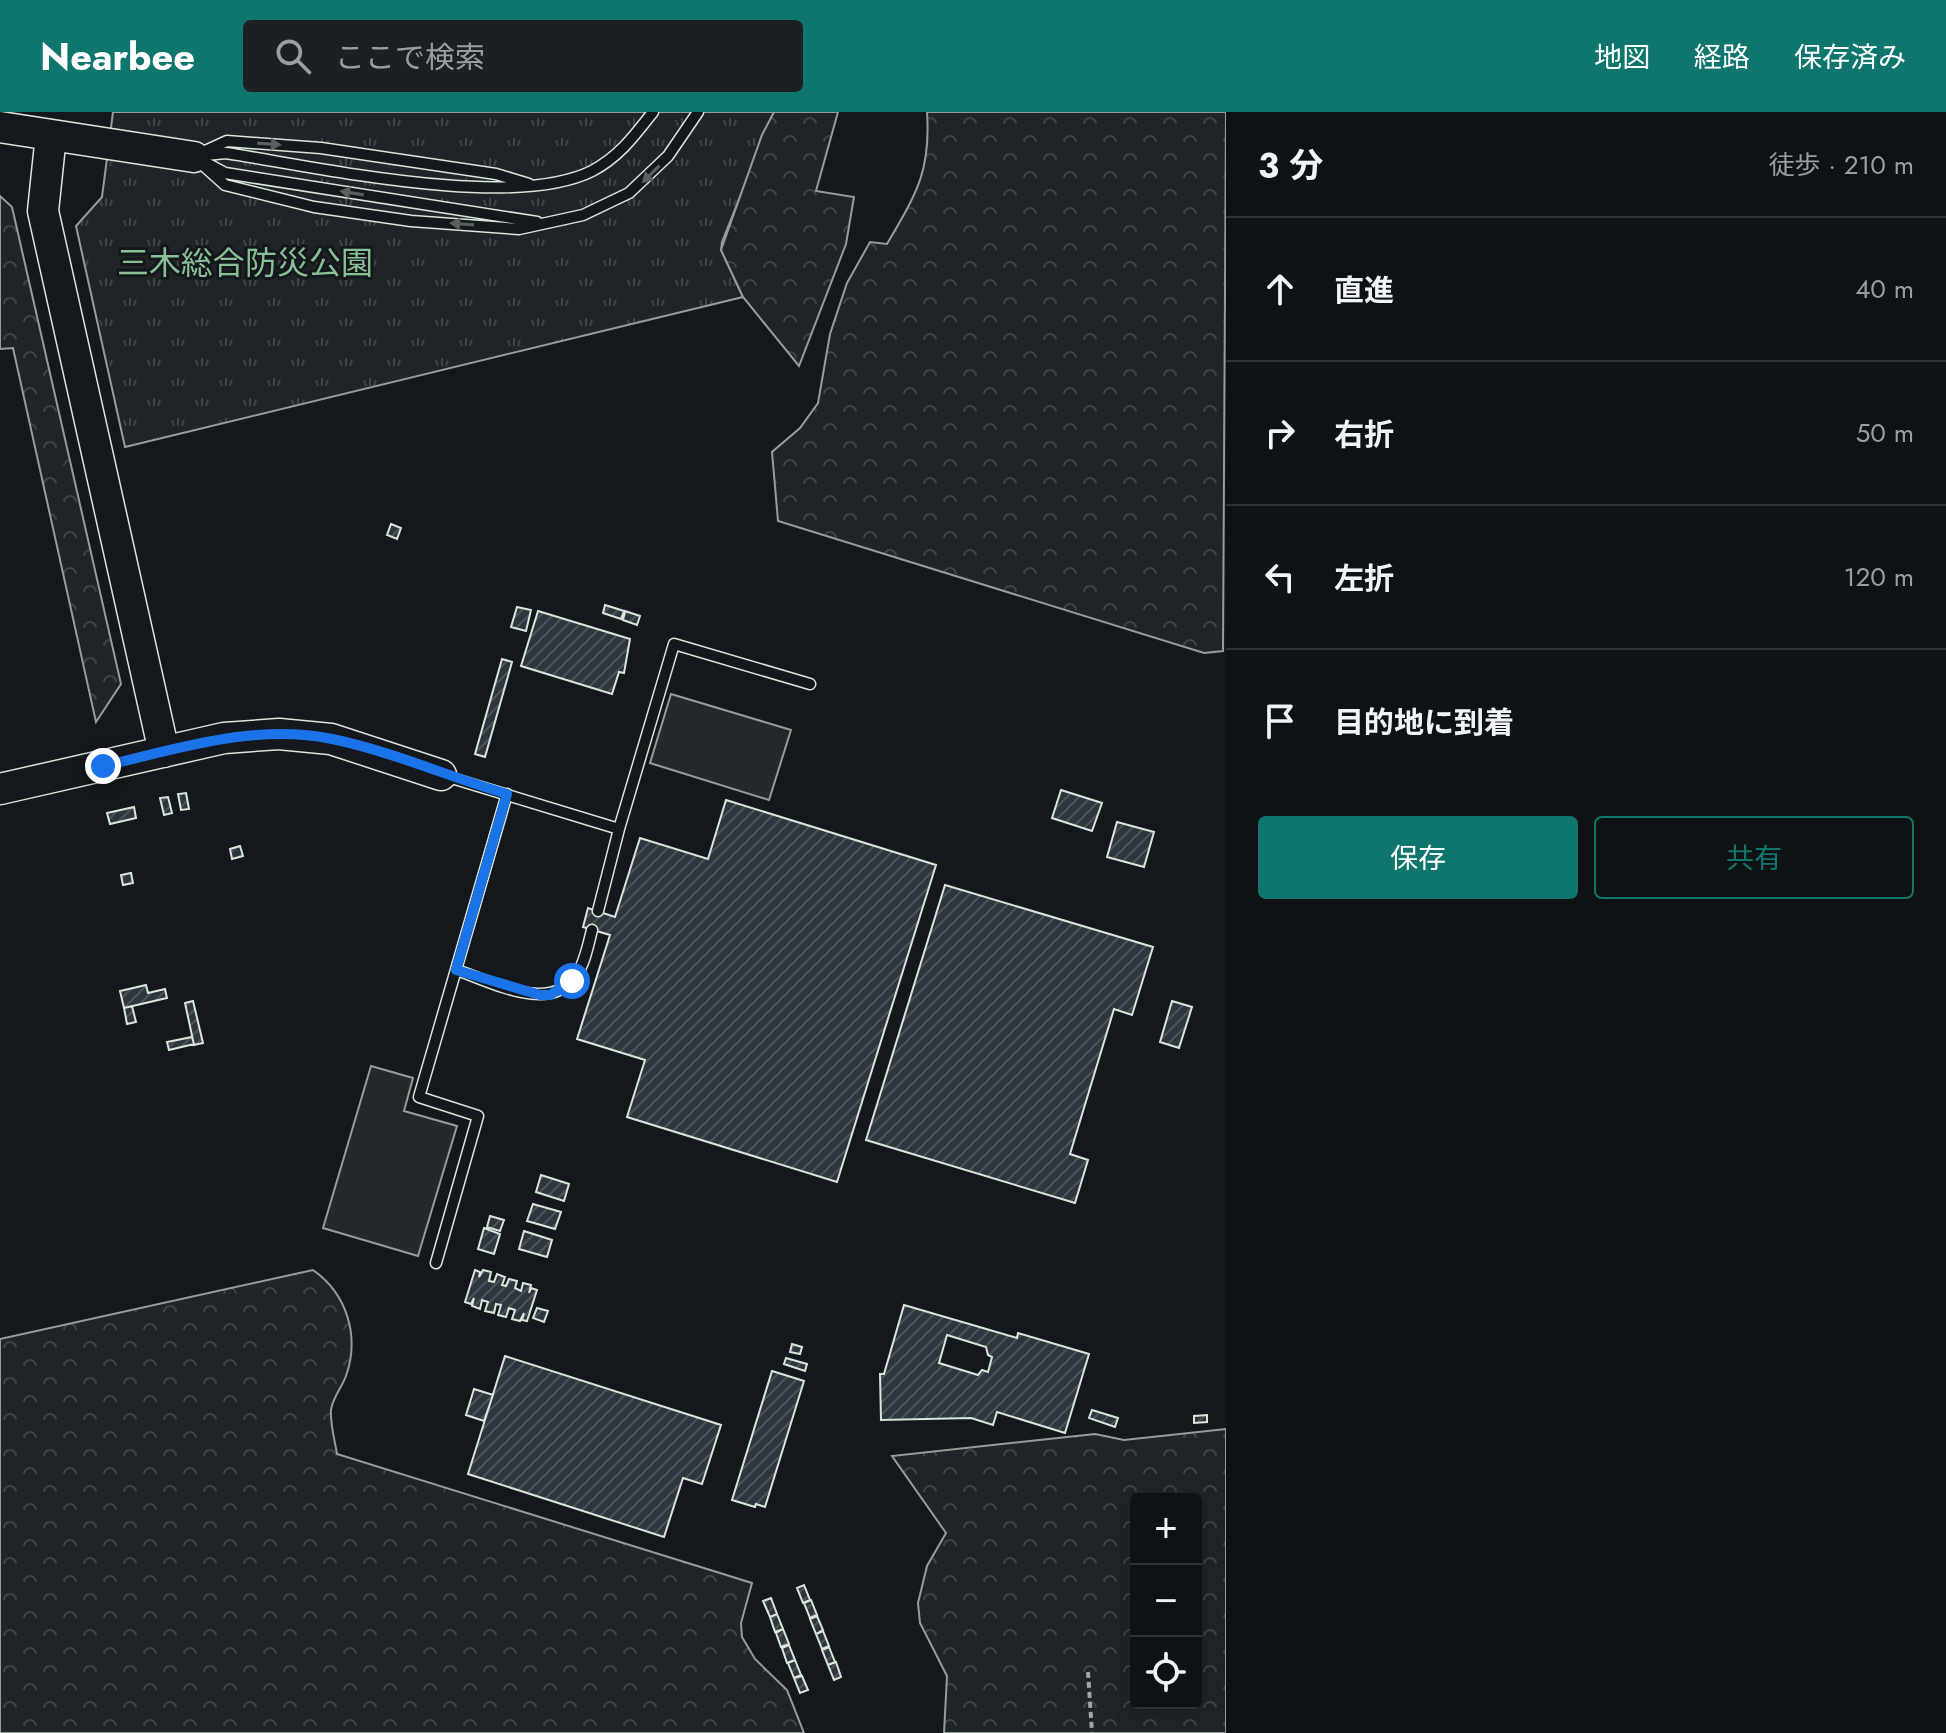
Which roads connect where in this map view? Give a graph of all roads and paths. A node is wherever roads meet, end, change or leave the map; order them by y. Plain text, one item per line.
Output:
1 (653, 112) edge
2 (698, 112) edge
3 (0, 127) edge
4 (51, 135) junction
5 (194, 157) junction
6 (536, 185) junction
7 (539, 223) junction
8 (810, 684) dead end
9 (164, 752) junction
10 (441, 775) joint
11 (0, 789) edge
12 (507, 794) junction
13 (619, 829) junction
14 (598, 911) dead end
15 (592, 930) dead end
16 (456, 970) junction
17 (436, 1263) dead end
18 (1088, 1672) dead end
19 (1092, 1733) edge

1 - 6 lane
2 -> 7 lane
3 - 4 street
4 - 5 street
4 - 9 street
5 - 6 lane
5 -> 6 lane
7 -> 5 lane
7 -> 5 lane
8 - 13 lane
9 - 10 street
9 - 11 street
10 - 12 lane
12 - 13 lane
12 - 16 lane
13 - 14 lane
15 - 16 lane
16 - 17 lane
18 - 19 path

